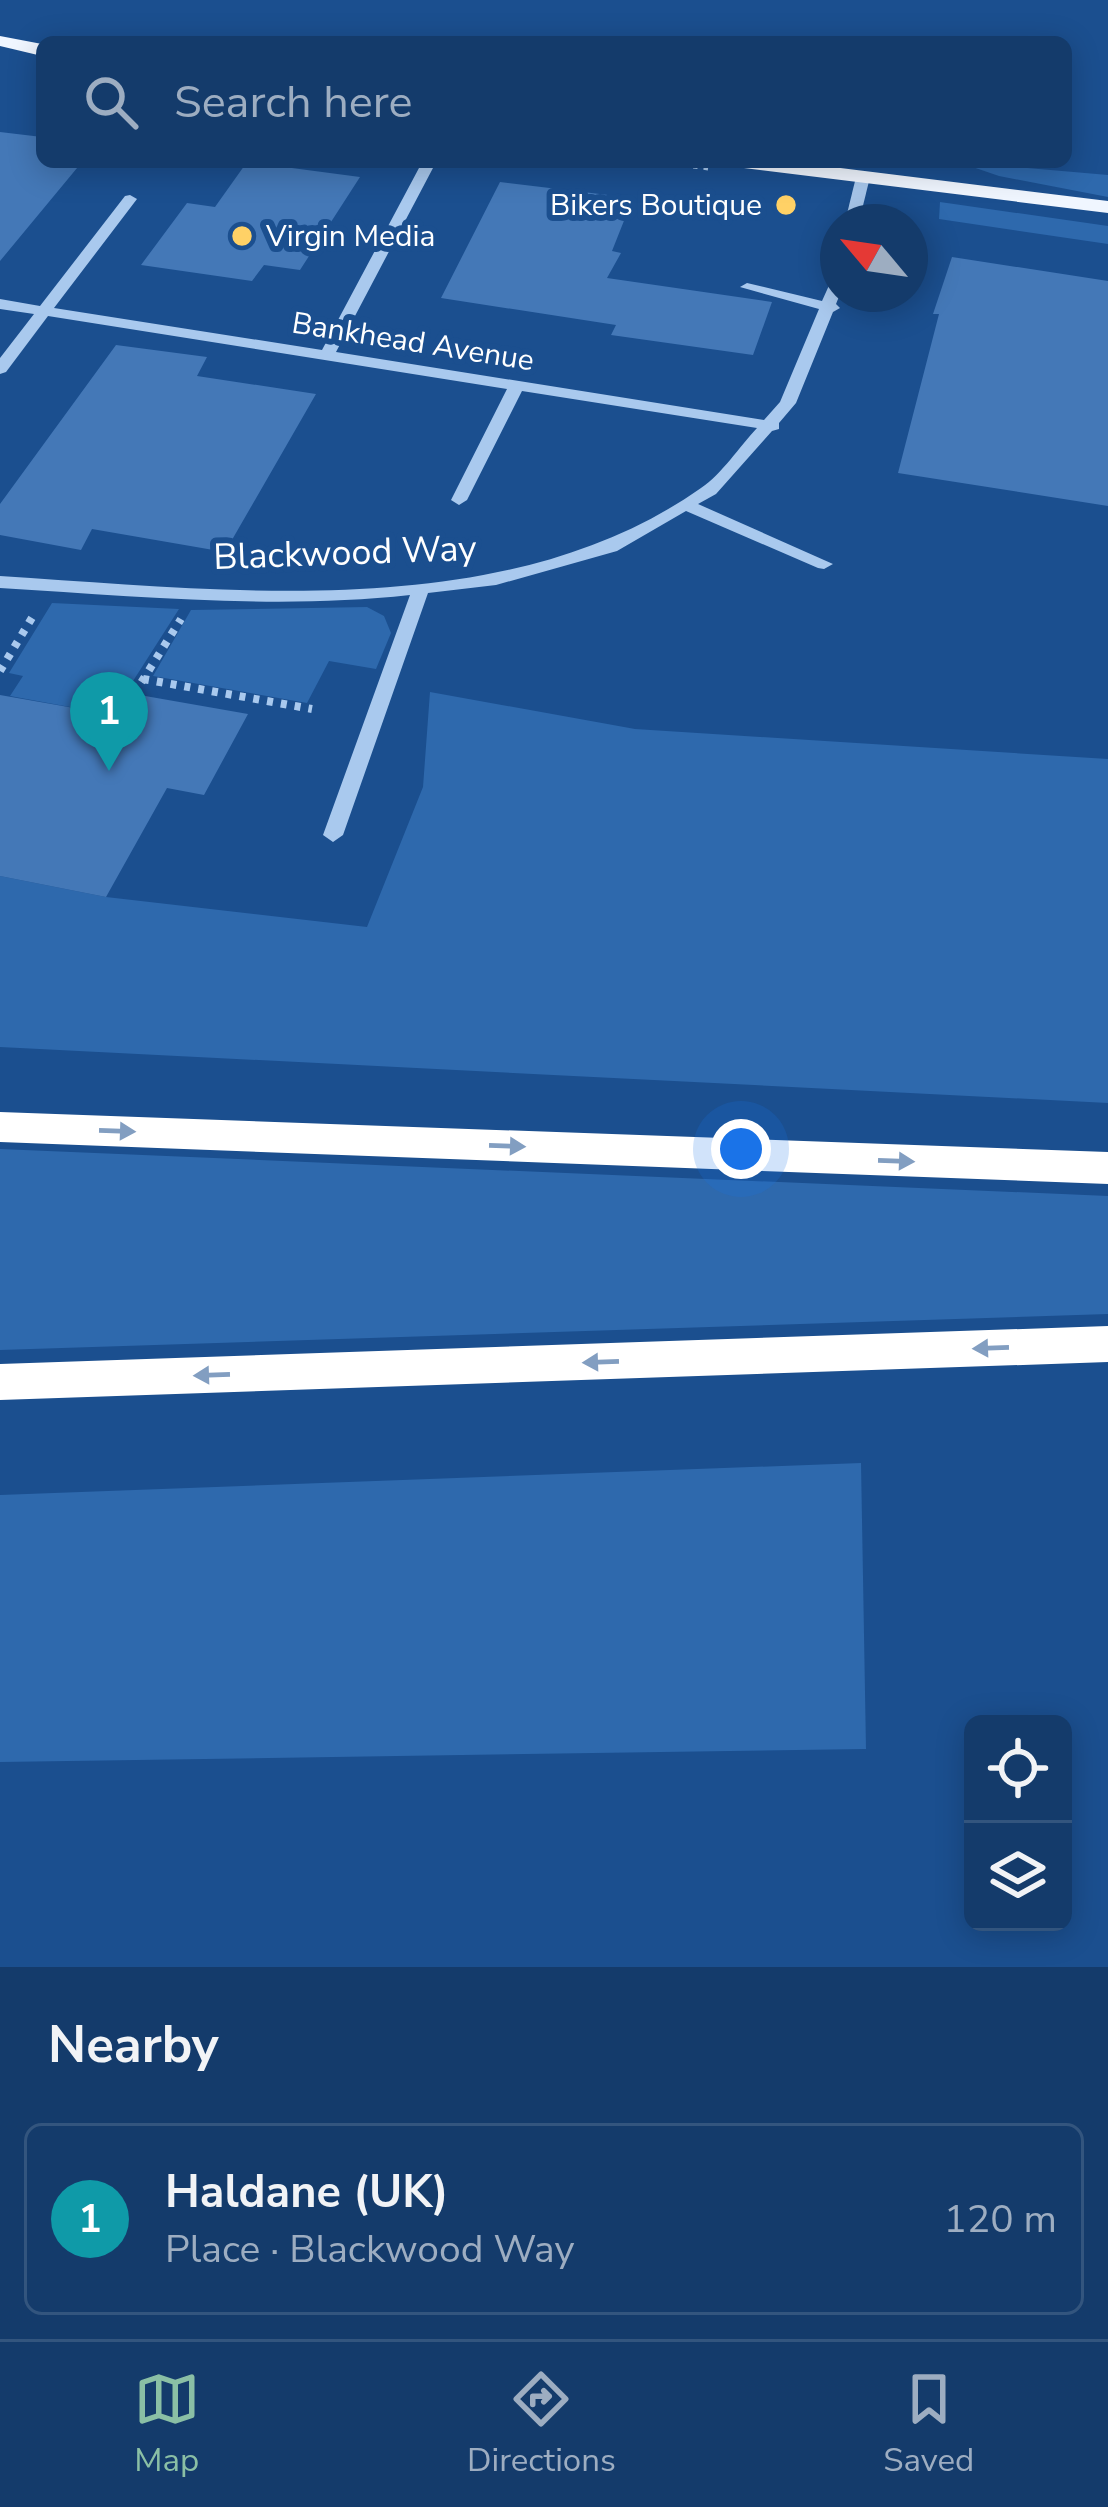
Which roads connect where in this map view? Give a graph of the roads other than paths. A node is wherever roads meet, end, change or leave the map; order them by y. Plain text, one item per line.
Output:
1 (0, 41) edge
2 (36, 49) edge
3 (425, 168) edge
4 (792, 168) edge
5 (863, 177) junction
6 (130, 199) dead end
7 (857, 204) edge
8 (1108, 207) edge
9 (747, 287) dead end
10 (0, 304) edge
11 (820, 305) edge
12 (44, 310) junction
13 (830, 312) edge
14 (327, 356) junction
15 (0, 369) edge
16 (518, 386) junction
17 (773, 426) junction
18 (459, 500) dead end
19 (691, 507) junction
20 (824, 564) dead end
21 (0, 582) edge
22 (421, 589) junction
23 (333, 836) dead end
24 (0, 1127) edge
25 (1108, 1168) edge
26 (1108, 1344) edge
27 (0, 1382) edge

1 - 2 main road
3 - 14 street
4 - 5 main road
5 - 7 street
5 - 8 main road
6 - 12 street
9 - 11 street
10 - 12 street, Bankhead Avenue
12 - 14 street, Bankhead Avenue
12 - 15 street
13 - 17 street, Blackwood Way
14 - 16 street, Bankhead Avenue
16 - 17 street, Bankhead Avenue
16 - 18 street
17 - 19 street, Blackwood Way
19 - 20 street
19 - 22 street, Blackwood Way
21 - 22 street, Blackwood Way
22 - 23 street
24 -> 25 highway
26 -> 27 highway

